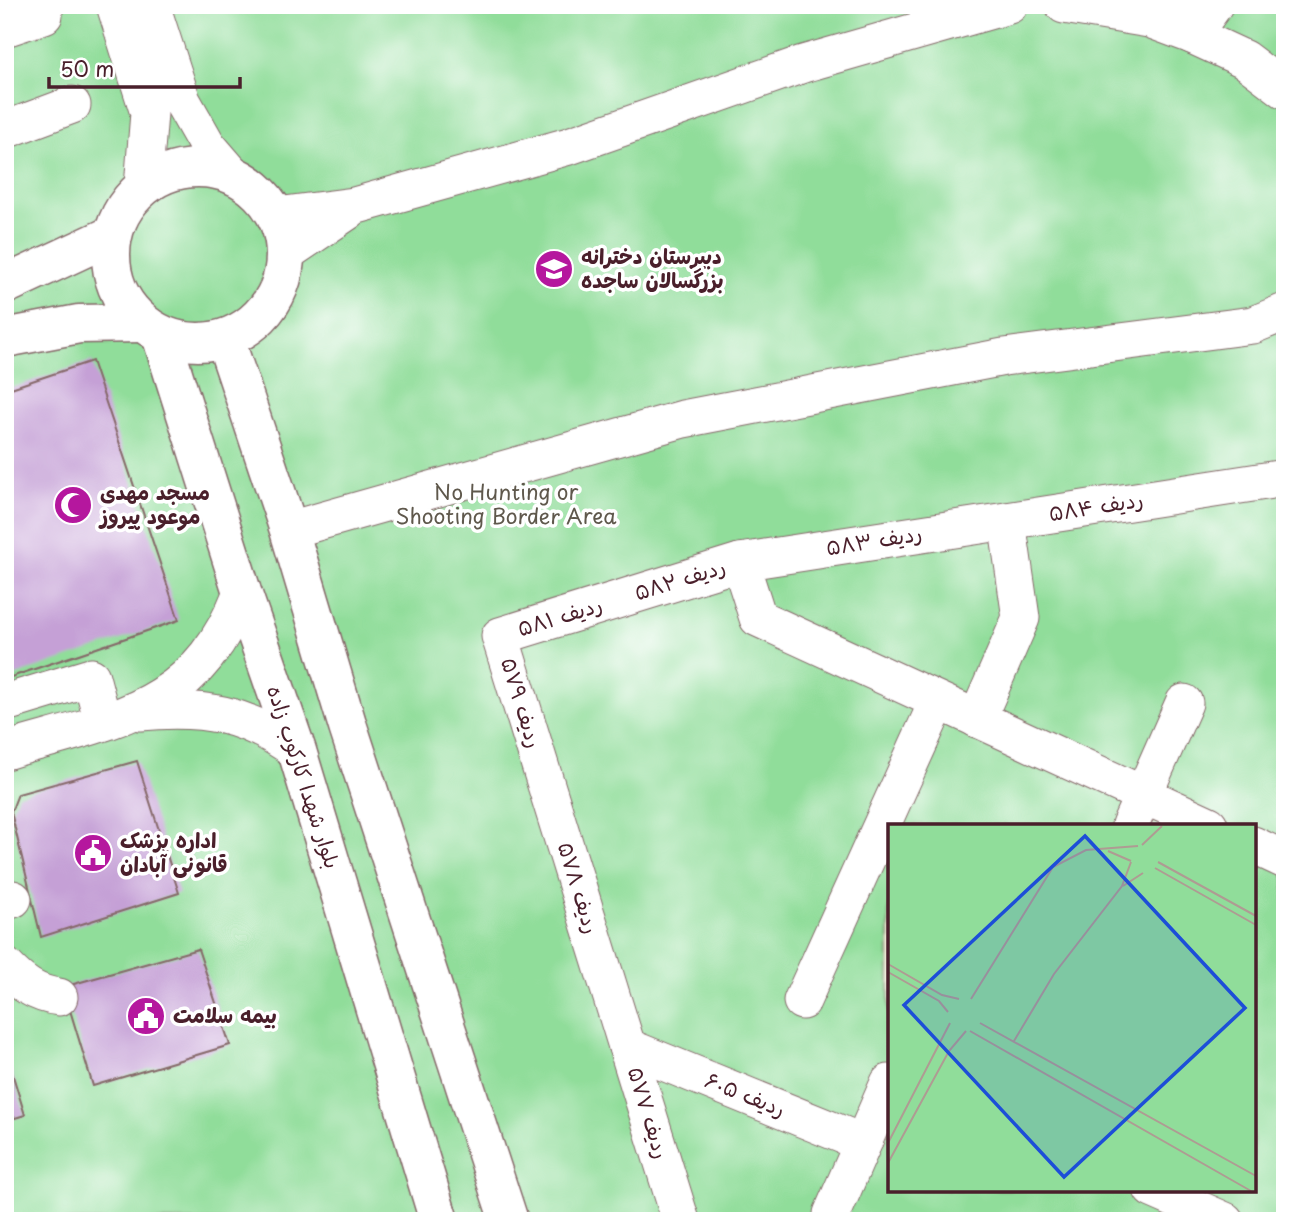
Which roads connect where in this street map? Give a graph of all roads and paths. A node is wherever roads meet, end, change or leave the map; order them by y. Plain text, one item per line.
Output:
1 (115, 5) edge
2 (151, 5) edge
3 (1009, 5) edge
4 (1064, 5) edge
5 (1214, 5) edge
6 (44, 15) dead end
7 (5, 28) edge
8 (1192, 35) junction
9 (1285, 90) edge
10 (72, 105) dead end
11 (5, 130) edge
12 (232, 174) junction
13 (143, 187) junction
14 (354, 206) junction
15 (277, 216) junction
16 (112, 235) junction
17 (286, 253) junction
18 (5, 285) edge
19 (1274, 322) edge
20 (151, 329) junction
21 (5, 338) edge
22 (225, 339) junction
23 (1285, 478) edge
24 (1007, 521) junction
25 (289, 530) junction
26 (740, 562) junction
27 (243, 592) junction
28 (620, 599) joint
29 (500, 636) joint
30 (939, 701) junction
31 (5, 703) edge
32 (1184, 703) dead end
33 (118, 717) junction
34 (977, 719) junction
35 (5, 751) edge
36 (297, 751) junction
37 (541, 771) joint
38 (1137, 810) edge
39 (1204, 824) edge
40 (1255, 846) edge
41 (1285, 860) edge
42 (5, 966) edge
43 (59, 997) dead end
44 (802, 1001) dead end
45 (614, 1005) joint
46 (627, 1047) junction
47 (888, 1085) edge
48 (863, 1143) junction
49 (1157, 1191) edge
50 (832, 1214) dead end
51 (439, 1221) edge
52 (509, 1221) edge
53 (681, 1221) edge
54 (1225, 1221) edge

1 - 13 street
2 - 12 street
3 - 14 street
4 - 8 street
5 - 8 street
6 - 7 street
8 - 9 street
10 - 11 street
12 - 13 main road
12 - 15 main road
13 - 16 main road
14 - 15 street
14 - 17 street
15 - 17 main road
16 - 18 main road
16 - 20 main road
17 - 22 main road
19 - 25 street
20 - 21 main road
20 - 22 main road
20 - 27 main road, بلوار شهدا کارکوب زاده
22 - 25 main road
23 - 24 street, ردیف ۵۸۴
24 - 26 street, ردیف ۵۸۳
24 - 34 street
25 - 52 main road
26 - 28 street, ردیف ۵۸۲
26 - 30 street
27 - 33 street
27 - 36 main road, بلوار شهدا کارکوب زاده
28 - 29 street, ردیف ۵۸۱
29 - 37 street, ردیف ۵۷۹
30 - 34 street
30 - 44 street
31 - 33 street
32 - 38 street
33 - 35 street
33 - 36 street
34 - 38 street
36 - 51 main road, بلوار شهدا کارکوب زاده
37 - 45 street, ردیف ۵۷۸
38 - 39 street
40 - 41 street
42 - 43 street
45 - 46 street, ردیف ۵۷۷
46 - 48 street, ردیف ۶۰۵
46 - 53 street, ردیف ۵۷۷
47 - 48 street
48 - 50 street
49 - 54 street

